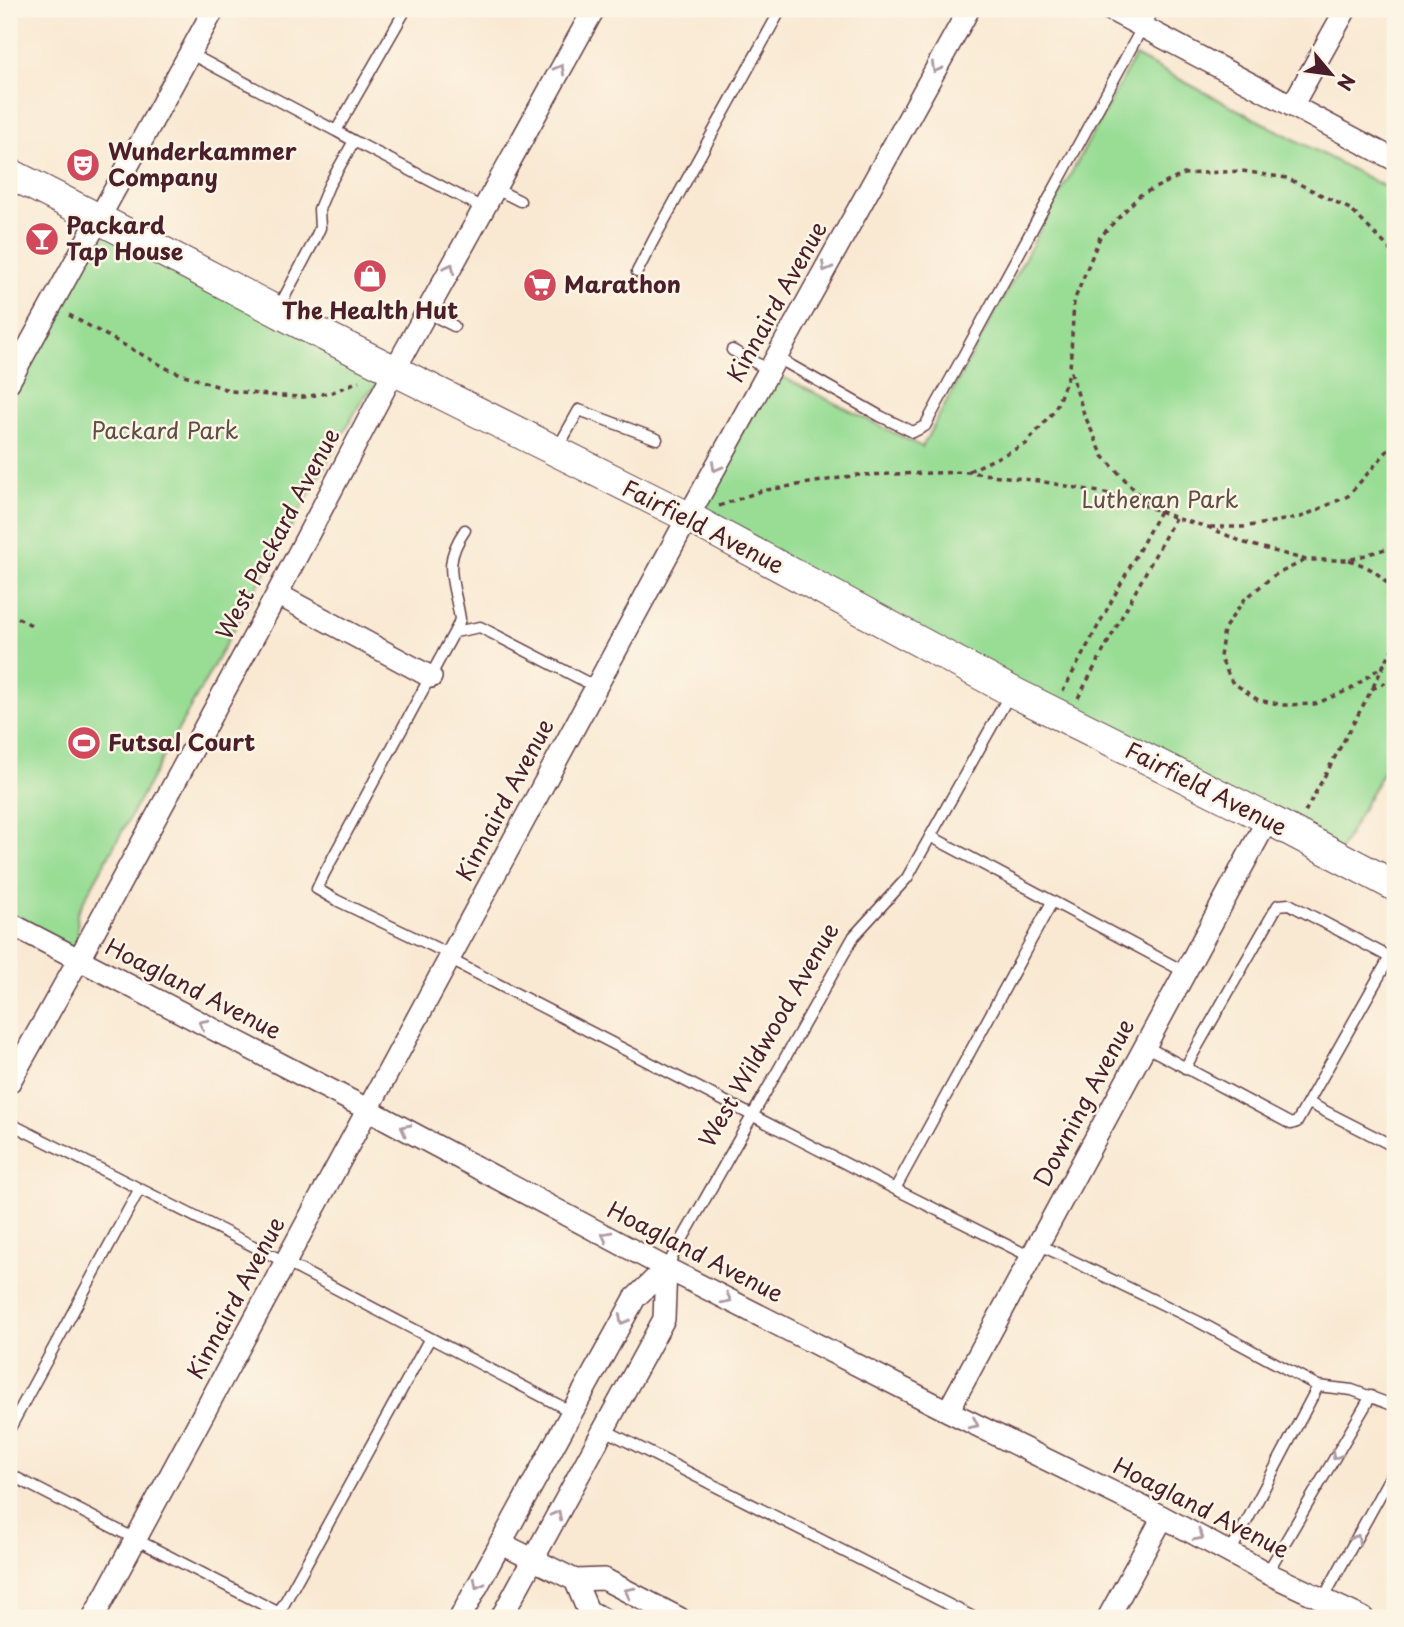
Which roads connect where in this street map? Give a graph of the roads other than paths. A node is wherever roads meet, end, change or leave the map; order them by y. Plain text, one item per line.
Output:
1 (215, 9) edge
2 (405, 9) edge
3 (594, 9) edge
4 (781, 9) edge
5 (969, 9) edge
6 (1109, 9) edge
7 (1346, 9) edge
8 (1149, 18) edge
9 (189, 53) junction
10 (1292, 106) junction
11 (336, 131) junction
12 (354, 141) junction
13 (1395, 160) edge
14 (9, 173) edge
15 (494, 188) junction
16 (520, 201) dead end
17 (483, 208) junction
18 (99, 219) junction
19 (637, 272) dead end
20 (277, 311) junction
21 (426, 312) junction
22 (454, 327) dead end
23 (732, 350) dead end
24 (773, 363) junction
25 (394, 371) junction
26 (9, 383) edge
27 (657, 439) dead end
28 (556, 452) junction
29 (688, 517) junction
30 (465, 530) dead end
31 (277, 594) junction
32 (455, 632) junction
33 (431, 677) junction
34 (596, 687) junction
35 (1012, 691) junction
36 (1280, 826) junction
37 (930, 836) junction
38 (1395, 886) edge
39 (1052, 902) junction
40 (9, 923) edge
41 (1394, 955) edge
42 (450, 957) junction
43 (79, 959) junction
44 (1185, 972) junction
45 (1145, 1046) junction
46 (1185, 1068) junction
47 (9, 1083) edge
48 (1309, 1103) junction
49 (367, 1109) junction
50 (752, 1115) junction
51 (9, 1123) edge
52 (1395, 1147) edge
53 (895, 1189) junction
54 (139, 1190) junction
55 (1034, 1250) junction
56 (285, 1262) junction
57 (666, 1268) junction
58 (430, 1338) junction
59 (1318, 1386) junction
60 (1371, 1396) junction
61 (1395, 1406) edge
62 (948, 1411) junction
63 (572, 1412) junction
64 (603, 1429) junction
65 (9, 1430) edge
66 (1395, 1468) edge
67 (9, 1474) edge
68 (1163, 1517) junction
69 (135, 1540) junction
70 (500, 1543) junction
71 (1230, 1553) junction
72 (533, 1560) junction
73 (1267, 1573) junction
74 (575, 1580) junction
75 (1323, 1598) junction
76 (278, 1613) junction
77 (93, 1618) edge
78 (289, 1618) edge
79 (460, 1618) edge
80 (501, 1618) edge
81 (602, 1618) edge
82 (679, 1618) edge
83 (975, 1618) edge
84 (1108, 1618) edge
85 (1363, 1618) edge

1 - 9 street
2 - 11 lane
15 -> 3 street, West Packard Avenue
4 - 19 lane
5 -> 24 street, Kinnaird Avenue
6 - 8 street
7 - 10 street
8 - 10 street
8 - 24 lane
9 - 11 lane
9 - 18 street
10 - 13 street
11 - 12 lane
12 - 17 lane
12 - 20 lane
14 - 18 main road, Fairfield Avenue
15 - 16 lane
15 - 17 street, West Packard Avenue
21 -> 17 street, West Packard Avenue
18 - 20 main road, Fairfield Avenue
18 - 26 street
20 - 25 main road, Fairfield Avenue
21 - 22 lane
21 - 25 street, West Packard Avenue
23 - 24 lane
24 -> 29 street, Kinnaird Avenue
25 - 28 main road, Fairfield Avenue
25 - 31 street, West Packard Avenue
27 - 28 lane
28 - 29 main road, Fairfield Avenue
29 - 34 street, Kinnaird Avenue
29 - 35 main road, Fairfield Avenue
30 - 32 lane
31 - 33 street
31 - 43 street, West Packard Avenue
32 - 33 lane
32 - 34 lane
33 - 42 lane
34 - 42 street, Kinnaird Avenue
35 - 36 main road, Fairfield Avenue
35 - 37 lane, West Wildwood Avenue
36 - 38 main road, Fairfield Avenue
36 - 44 street, Downing Avenue
37 - 39 lane
37 - 50 lane, West Wildwood Avenue
39 - 44 lane
39 - 53 lane
40 - 43 street, Hoagland Avenue
41 - 46 lane
41 - 48 lane
42 - 49 street, Kinnaird Avenue
42 - 50 lane
43 - 47 street, West Packard Avenue
49 -> 43 street, Hoagland Avenue
44 - 45 street, Downing Avenue
45 - 46 lane
45 - 55 street, Downing Avenue
46 - 48 lane
48 - 52 lane
49 - 56 street, Kinnaird Avenue
57 -> 49 street, Hoagland Avenue
50 - 53 lane
50 - 57 lane, West Wildwood Avenue
51 - 54 lane
53 - 55 lane
54 - 56 lane
54 - 65 lane
55 - 59 lane
55 - 62 street, Downing Avenue
56 - 58 lane
56 - 69 street, Kinnaird Avenue
57 -> 62 street, Hoagland Avenue
57 -> 63 street, West Wildwood Avenue
57 - 64 street, West Wildwood Avenue
58 - 63 lane
58 - 76 lane
59 - 60 lane
59 - 71 lane
60 - 61 lane
60 -> 73 lane
62 -> 68 street, Hoagland Avenue
63 - 70 street, West Wildwood Avenue
72 -> 64 street, West Wildwood Avenue
64 - 83 lane
75 -> 66 lane
67 - 69 lane
68 -> 71 street, Hoagland Avenue
68 - 84 street
69 - 76 lane
69 - 77 street, Kinnaird Avenue
70 - 72 street
70 -> 79 street, West Wildwood Avenue
71 - 73 street, Hoagland Avenue
72 - 74 street
72 - 80 street, West Wildwood Avenue
73 - 75 street, Hoagland Avenue
74 - 81 street
82 -> 74 street
75 - 85 street, Hoagland Avenue
76 - 78 lane

